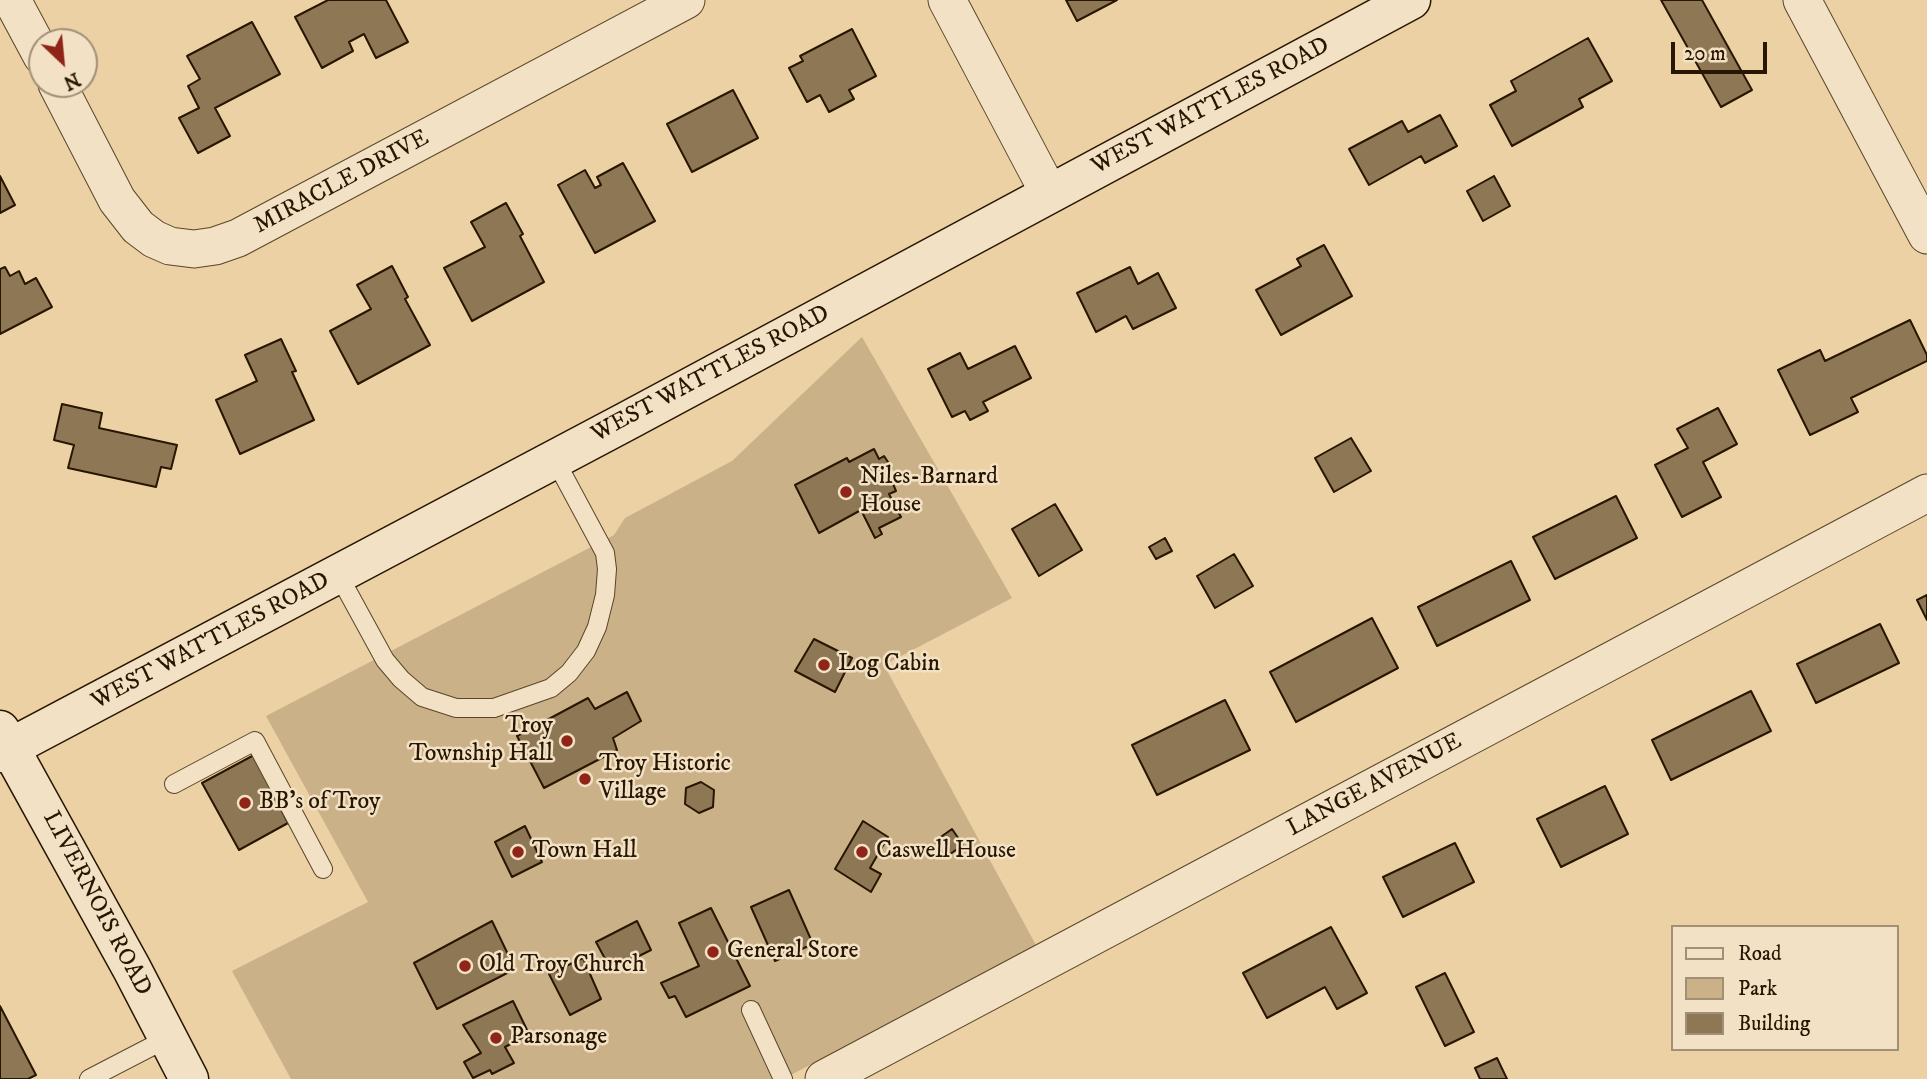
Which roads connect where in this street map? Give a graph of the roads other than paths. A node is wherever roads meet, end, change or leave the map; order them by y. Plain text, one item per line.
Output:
1 (12, 0) edge
2 (685, 0) edge
3 (947, 0) edge
4 (1411, 0) edge
5 (1802, 0) edge
6 (28, 30) edge
7 (64, 98) edge
8 (1049, 193) junction
9 (1927, 235) edge
10 (554, 458) junction
11 (1927, 493) edge
12 (338, 574) junction
13 (3, 744) edge
14 (174, 784) dead end
15 (323, 869) dead end
16 (751, 1010) dead end
17 (168, 1038) junction
18 (89, 1079) edge
19 (189, 1079) edge
20 (783, 1079) edge
21 (824, 1079) edge

1 - 6 street
2 - 7 street, MIRACLE DRIVE
3 - 8 street
4 - 8 street, WEST WATTLES ROAD
5 - 9 street
8 - 10 street, WEST WATTLES ROAD
10 - 12 street, WEST WATTLES ROAD
10 - 12 lane
11 - 21 street, LANGE AVENUE
12 - 13 street, WEST WATTLES ROAD
13 - 17 street, LIVERNOIS ROAD
14 - 15 lane
16 - 20 lane
17 - 18 lane
17 - 19 street, LIVERNOIS ROAD

